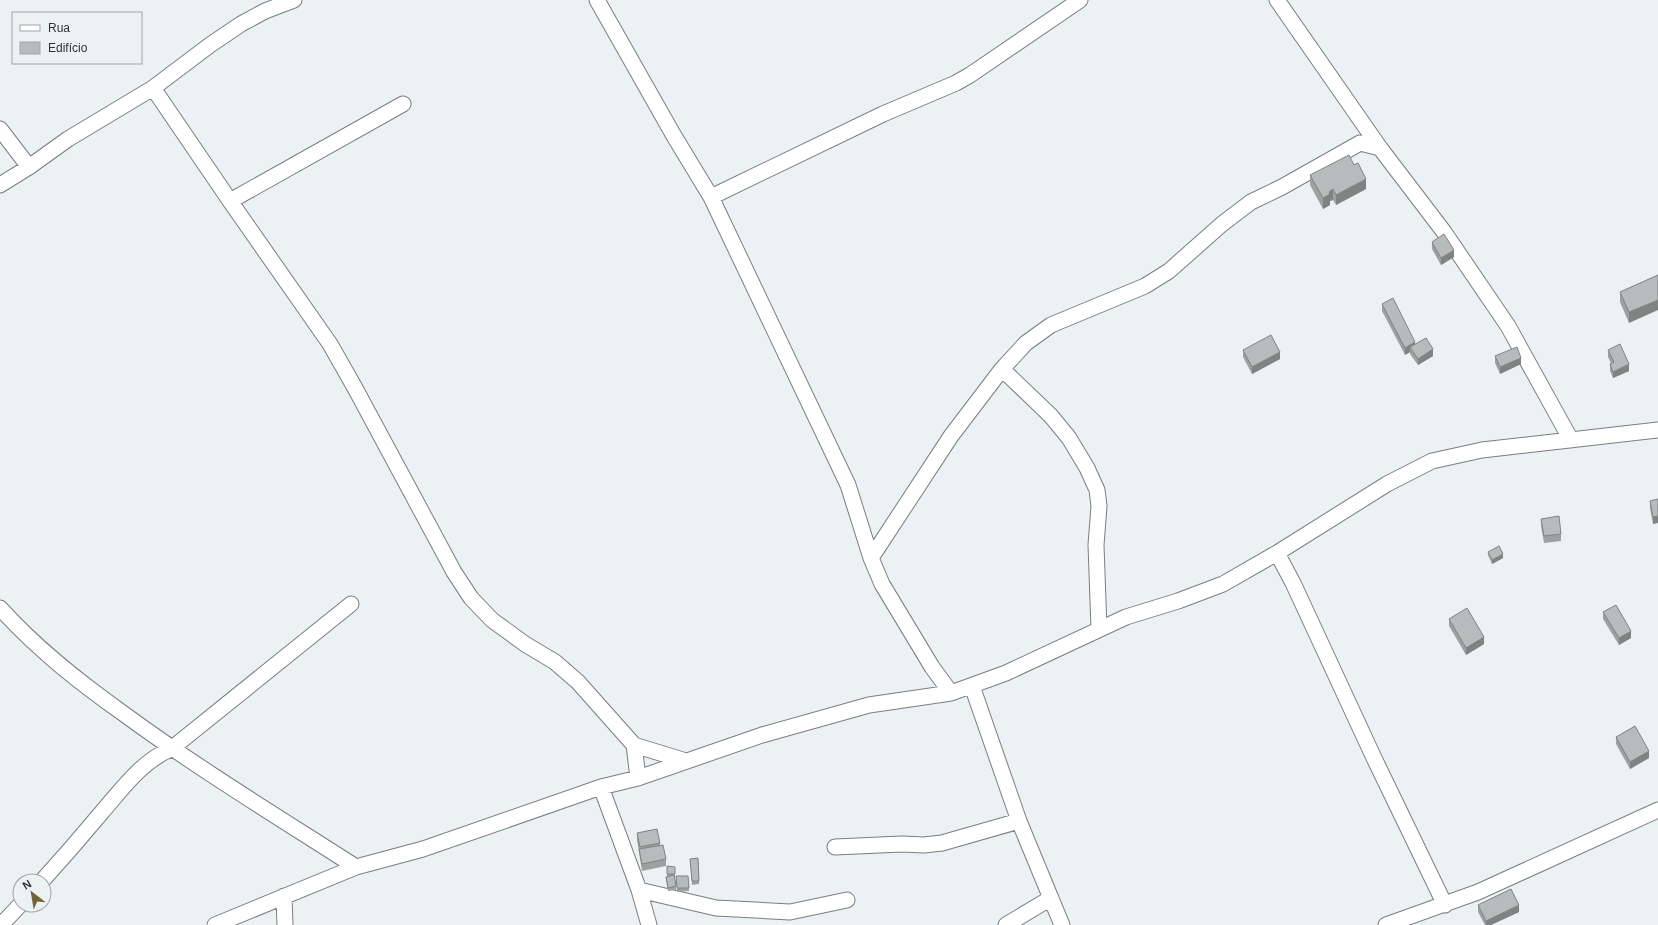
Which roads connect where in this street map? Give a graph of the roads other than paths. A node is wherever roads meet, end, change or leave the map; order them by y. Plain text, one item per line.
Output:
1 (294, 0) edge
2 (597, 0) edge
3 (1080, 0) edge
4 (1277, 0) edge
5 (153, 88) junction
6 (403, 104) dead end
7 (1363, 123) junction
8 (0, 129) edge
9 (1360, 143) junction
10 (1380, 148) junction
11 (29, 167) junction
12 (0, 185) edge
13 (711, 197) junction
14 (230, 201) junction
15 (1002, 368) junction
16 (1658, 430) edge
17 (1571, 440) junction
18 (1277, 553) junction
19 (871, 558) junction
20 (351, 604) dead end
21 (0, 608) edge
22 (1099, 629) junction
23 (972, 686) junction
24 (951, 693) junction
25 (634, 745) junction
26 (171, 749) junction
27 (686, 761) junction
28 (638, 778) junction
29 (601, 788) junction
30 (1658, 810) edge
31 (1019, 822) junction
32 (835, 847) dead end
33 (356, 868) junction
34 (49, 873) edge
35 (640, 890) junction
36 (284, 896) junction
37 (1051, 898) junction
38 (847, 900) dead end
39 (1446, 905) junction
40 (12, 913) edge
41 (1, 925) edge
42 (215, 925) edge
43 (285, 925) edge
44 (649, 925) edge
45 (1006, 925) edge
46 (1062, 925) edge
47 (1386, 925) edge

1 - 5 street
2 - 13 street
3 - 13 street
4 - 7 street
5 - 11 street
5 - 14 street
6 - 14 street
7 - 9 street
7 - 10 street
8 - 11 street
9 - 10 street
9 - 15 street
10 - 17 street
11 - 12 street
13 - 19 street
14 - 25 street
15 - 19 street
15 - 22 street
16 - 17 street
17 - 18 street
18 - 22 street
18 - 39 street
19 - 24 street
20 - 26 street
21 - 26 street
22 - 23 street
23 - 24 street
23 - 31 street
24 - 27 street
25 - 27 street
25 - 28 street
26 - 33 street
26 - 34 street
27 - 28 street
28 - 29 street
29 - 33 street
29 - 35 street
30 - 39 street
31 - 32 street
31 - 37 street
33 - 36 street
35 - 38 street
35 - 44 street
36 - 42 street
36 - 43 street
37 - 45 street
37 - 46 street
39 - 47 street
40 - 41 street

